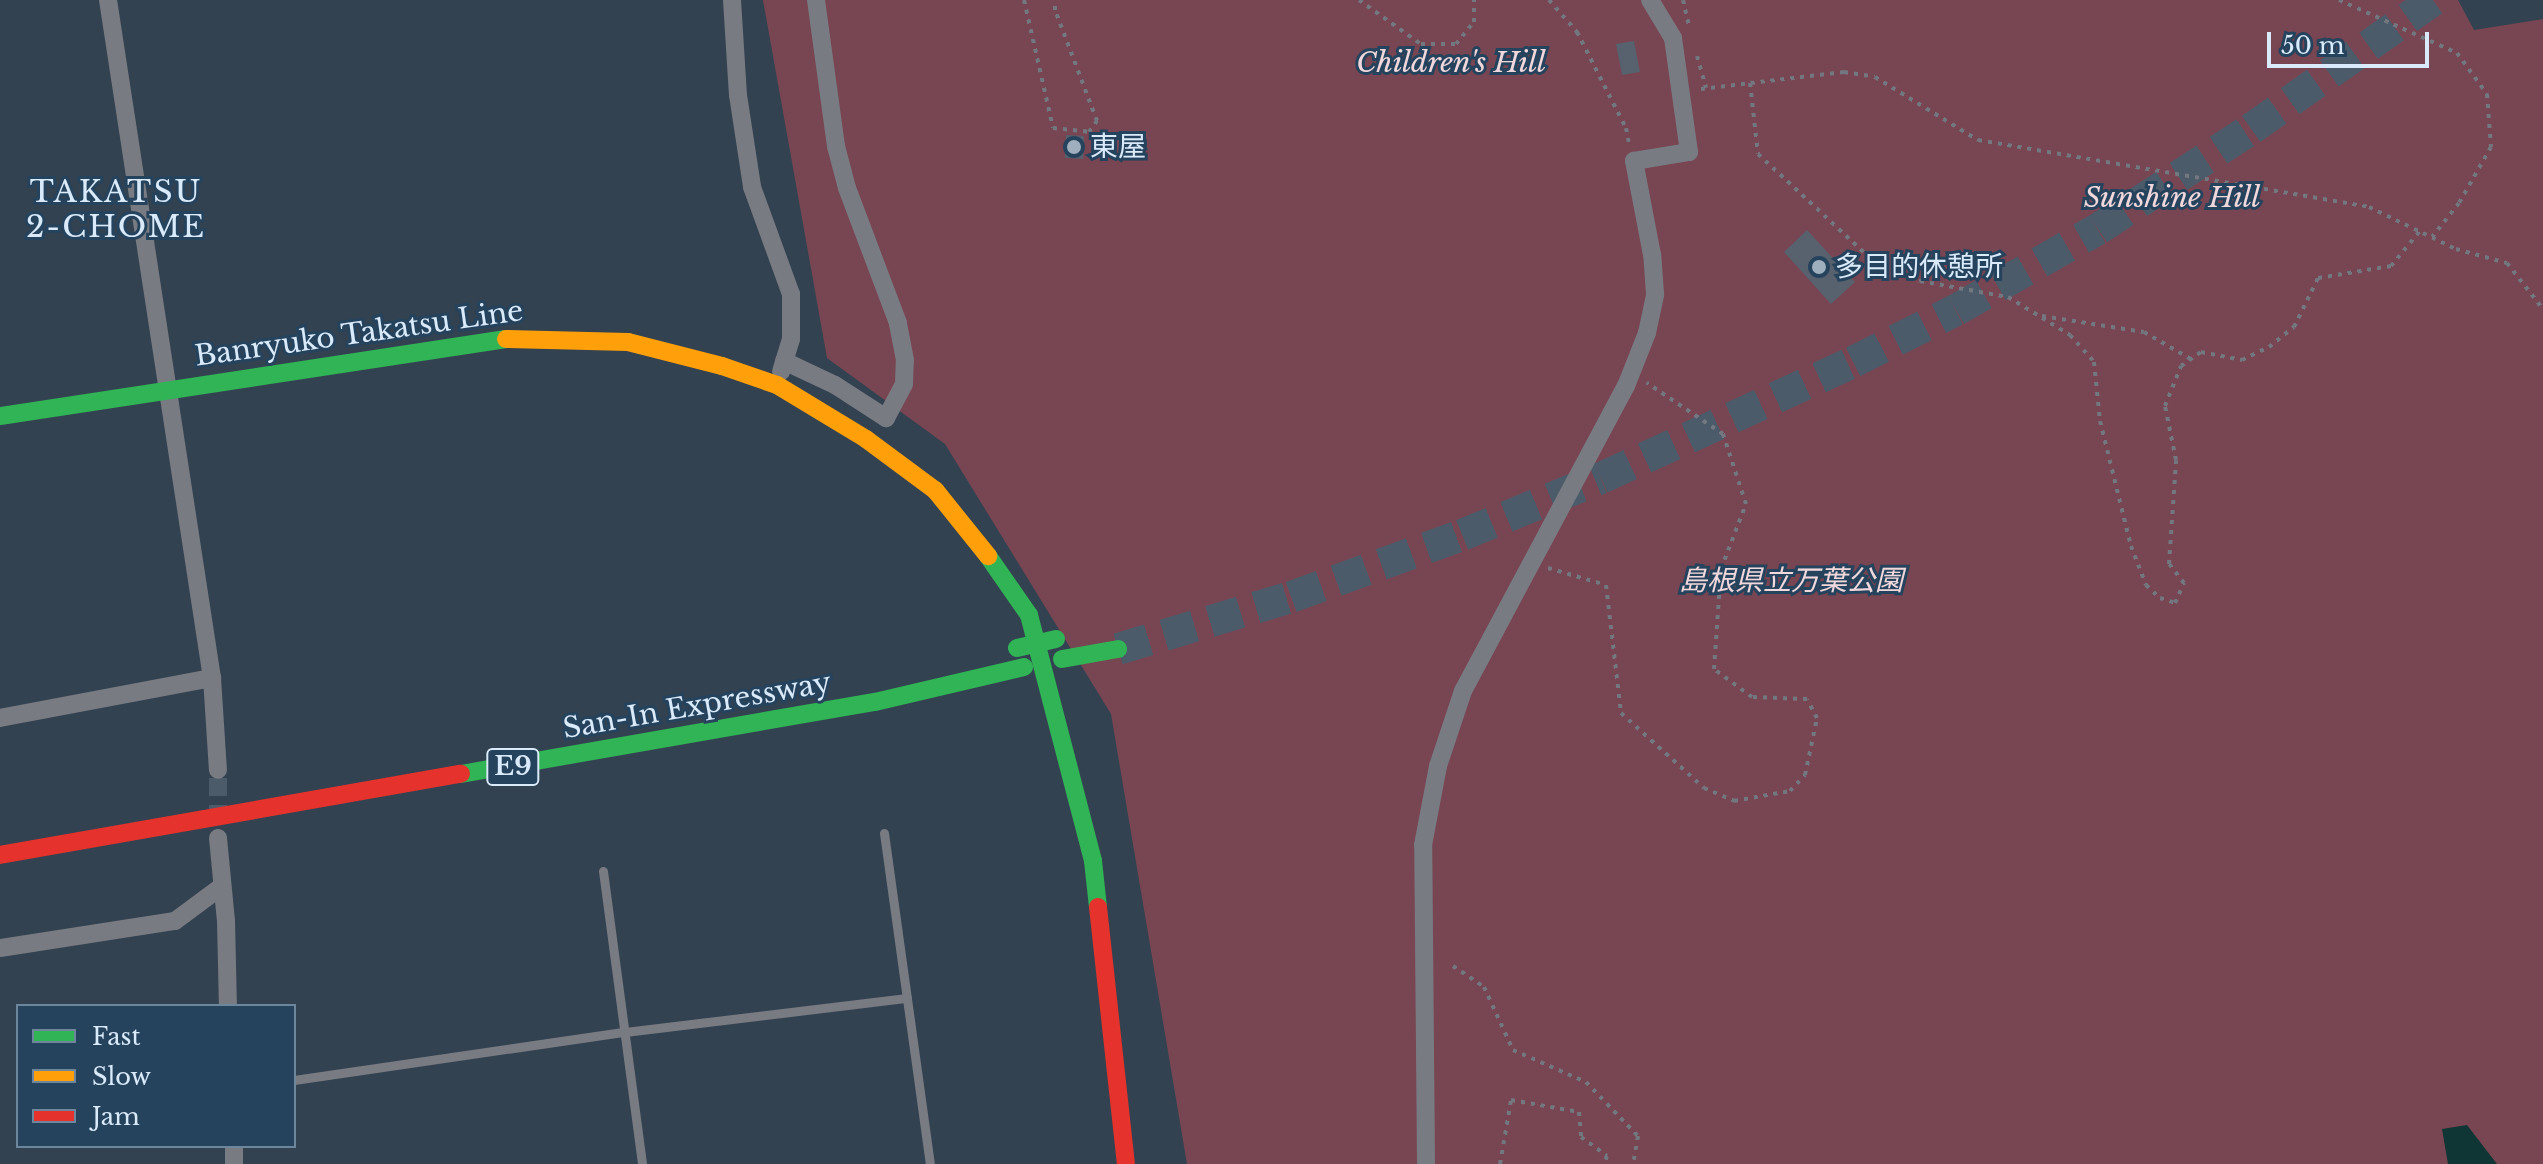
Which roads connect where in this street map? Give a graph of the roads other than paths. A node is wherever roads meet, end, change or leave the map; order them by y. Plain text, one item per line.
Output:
1 (108, 0) edge
2 (732, 0) edge
3 (816, 0) edge
4 (1650, 0) edge
5 (784, 361) junction
6 (777, 385) junction
7 (167, 389) junction
8 (0, 416) edge
9 (1081, 634) dead end
10 (1118, 649) tunnel mouth
11 (212, 678) junction
12 (0, 718) edge
13 (218, 770) tunnel mouth
14 (884, 833) dead end
15 (0, 837) edge
16 (218, 838) tunnel mouth
17 (0, 855) edge
18 (603, 871) dead end
19 (221, 887) junction
20 (0, 948) edge
21 (907, 998) junction
22 (228, 1004) edge
23 (625, 1032) junction
24 (296, 1080) edge
25 (642, 1164) edge
26 (930, 1164) edge
27 (1126, 1164) edge
28 (1426, 1164) edge

1 - 7 street
2 - 5 street
3 - 5 street
4 - 28 street
5 - 6 street
6 - 7 main road, Banryuko Takatsu Line
6 - 27 main road, Banryuko Takatsu Line
7 - 8 main road, Banryuko Takatsu Line
7 - 11 street
9 - 15 main road, San-In Expressway / E9, bridge
10 - 17 main road, San-In Expressway / E9
11 - 12 street
11 - 13 street
14 - 21 lane
16 - 19 street
18 - 23 lane
19 - 20 street
19 - 22 street
21 - 23 lane
21 - 26 lane
23 - 24 lane
23 - 25 lane

